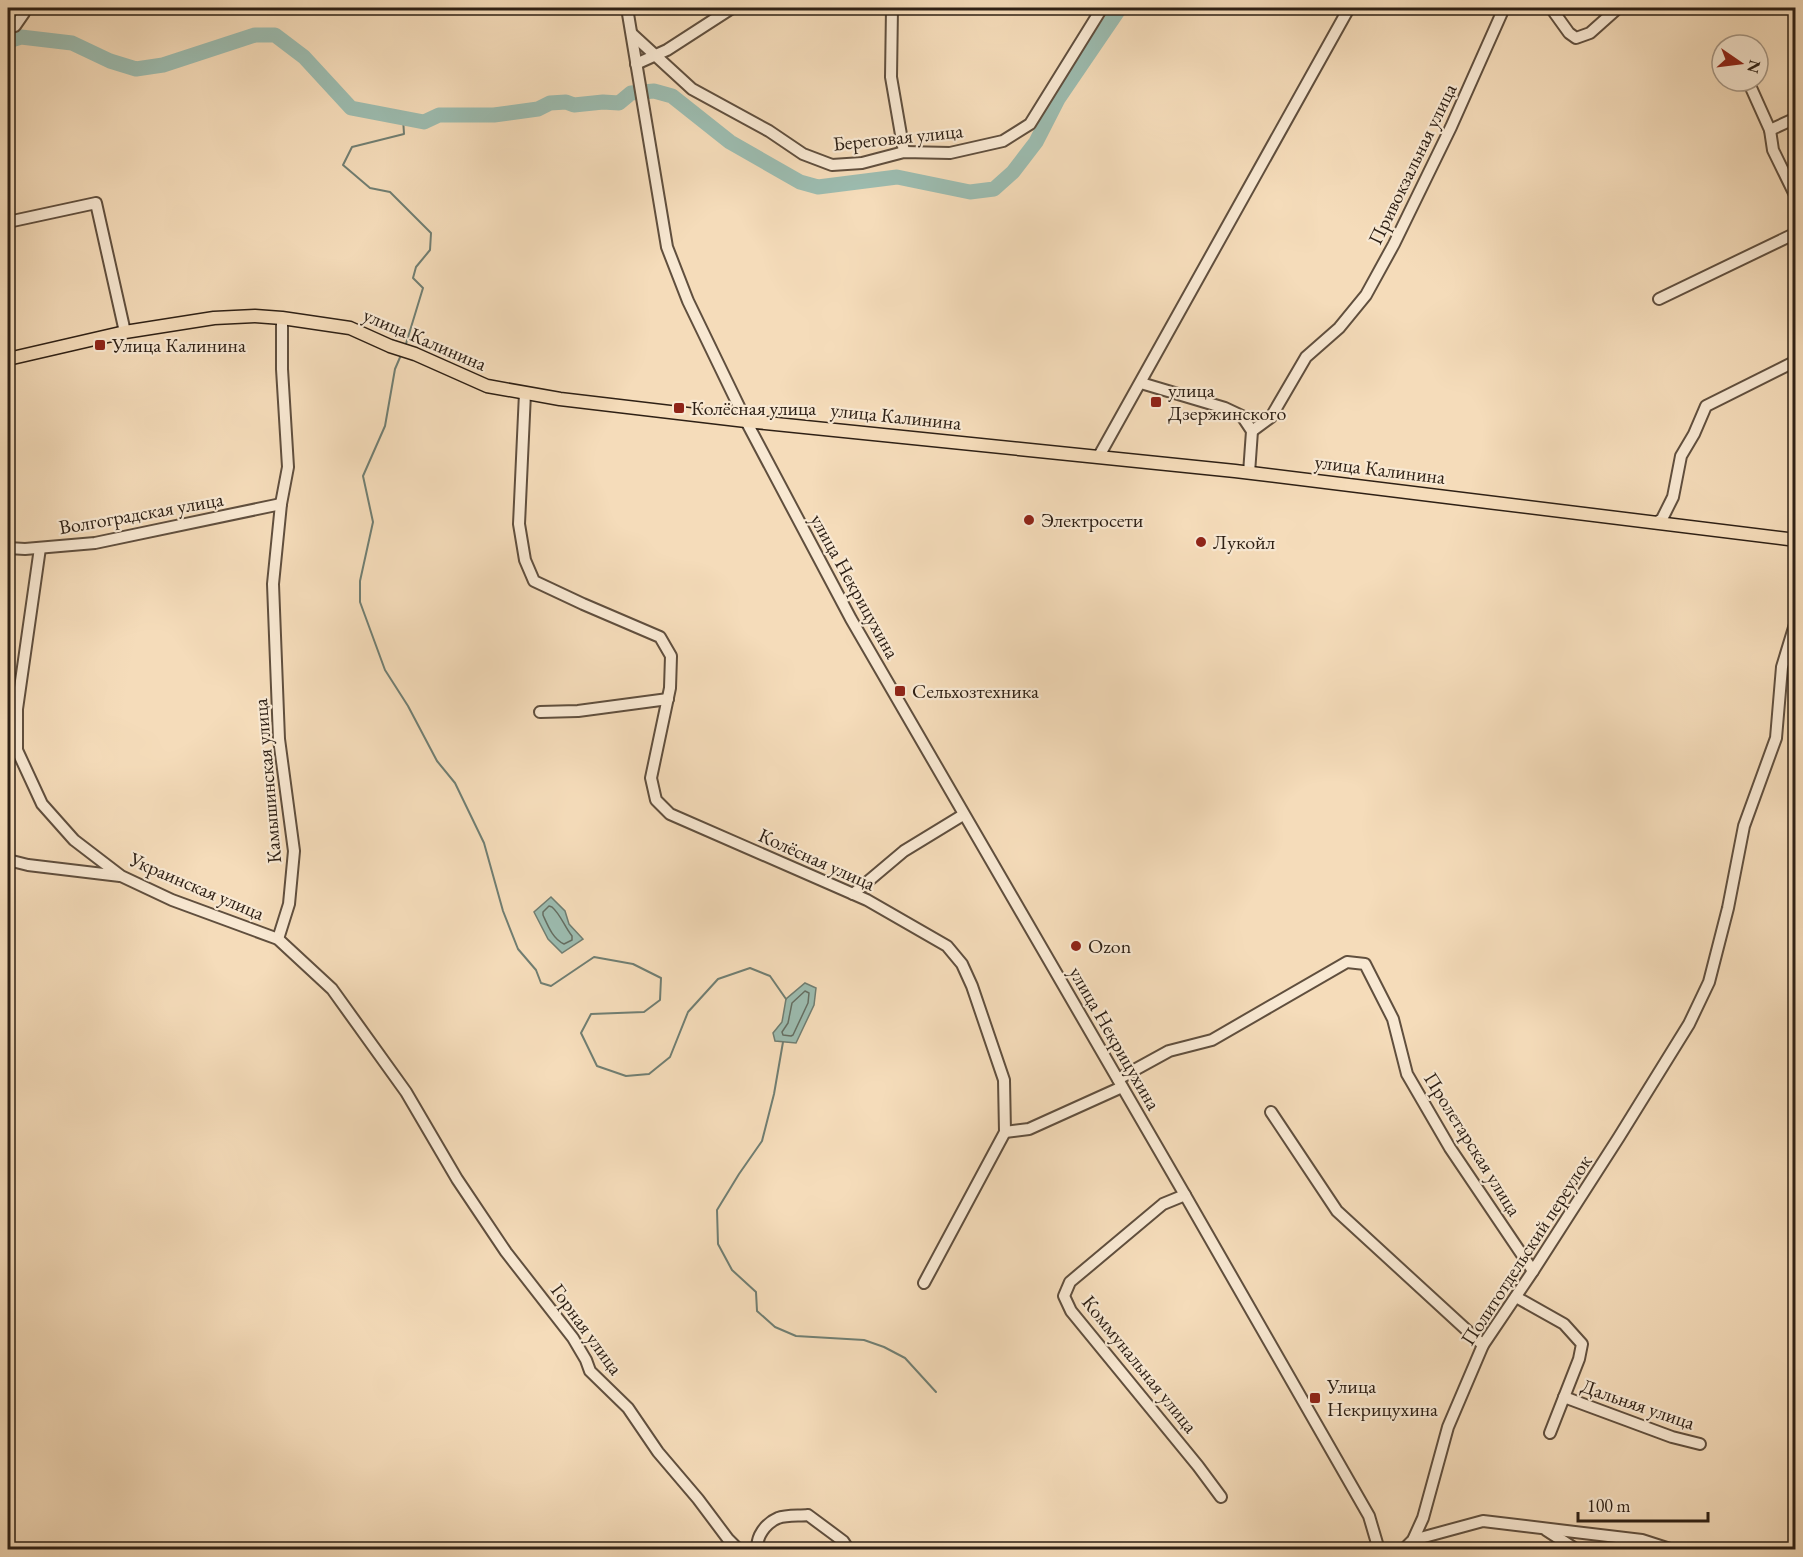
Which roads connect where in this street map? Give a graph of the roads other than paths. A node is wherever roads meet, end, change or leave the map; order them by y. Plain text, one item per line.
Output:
1 (23, 8) edge
2 (627, 8) edge
3 (732, 8) edge
4 (892, 8) edge
5 (1102, 8) edge
6 (1349, 8) edge
7 (1504, 8) edge
8 (1551, 8) edge
9 (1618, 8) edge
10 (8, 27) edge
11 (632, 34) junction
12 (656, 56) junction
13 (637, 66) junction
14 (1753, 93) edge
15 (1796, 118) edge
16 (1770, 130) junction
17 (903, 152) junction
18 (1796, 197) edge
19 (8, 222) edge
20 (1796, 233) edge
21 (1659, 299) dead end
22 (282, 318) junction
23 (125, 332) junction
24 (8, 359) edge
25 (1796, 361) edge
26 (1141, 383) junction
27 (525, 393) junction
28 (746, 421) junction
29 (1252, 431) junction
30 (1098, 456) junction
31 (1249, 473) junction
32 (281, 504) junction
33 (1656, 523) junction
34 (1796, 540) edge
35 (8, 548) edge
36 (40, 548) junction
37 (1796, 621) edge
38 (668, 699) junction
39 (540, 712) dead end
40 (12, 751) edge
41 (963, 815) junction
42 (8, 860) edge
43 (121, 876) junction
44 (853, 894) junction
45 (278, 939) junction
46 (1120, 1083) junction
47 (1271, 1112) dead end
48 (1005, 1132) junction
49 (1185, 1195) junction
50 (1533, 1271) junction
51 (924, 1283) dead end
52 (1516, 1297) junction
53 (1483, 1345) junction
54 (1564, 1397) junction
55 (1550, 1433) dead end
56 (1700, 1444) dead end
57 (1221, 1497) dead end
58 (1543, 1529) junction
59 (1413, 1540) junction
60 (740, 1550) edge
61 (758, 1550) edge
62 (849, 1550) edge
63 (1379, 1550) edge
64 (1403, 1550) edge
65 (1577, 1550) edge
66 (1673, 1550) edge

1 - 10 street
2 - 11 street, улица Некрицухина
3 - 12 street
4 - 17 street
5 - 17 street, Береговая улица
6 - 26 street
7 - 29 street, Привокзальная улица
8 - 9 street
11 - 12 street, Береговая улица
11 - 13 street, улица Некрицухина
12 - 13 street
12 - 17 street, Береговая улица
13 - 28 street, улица Некрицухина
14 - 16 street
15 - 16 street
16 - 18 street
19 - 23 street
20 - 21 street
22 - 23 main road, улица Калинина
22 - 27 main road, улица Калинина
22 - 32 street, Камышинская улица
23 - 24 main road, улица Калинина
25 - 33 street
26 - 29 street
26 - 30 street
27 - 28 main road, улица Калинина
27 - 38 street, Колёсная улица
28 - 30 main road, улица Калинина
28 - 41 street, улица Некрицухина
29 - 31 street
30 - 31 main road, улица Калинина
31 - 33 main road, улица Калинина
32 - 36 street, Волгоградская улица
32 - 45 street, Камышинская улица
33 - 34 main road, улица Калинина
35 - 36 street, Волгоградская улица
36 - 40 street, Украинская улица
37 - 50 street, Политотдельский переулок
38 - 39 street
38 - 44 street, Колёсная улица
40 - 43 street, Украинская улица
41 - 44 street
41 - 46 street, улица Некрицухина
42 - 43 street
43 - 45 street, Украинская улица
44 - 48 street, Колёсная улица
45 - 60 street, Горная улица
46 - 48 street
46 - 49 street, улица Некрицухина
46 - 50 street, Пролетарская улица
47 - 53 street
48 - 51 street, Колёсная улица
49 - 57 street, Коммунальная улица
49 - 63 street, улица Некрицухина
50 - 52 street, Политотдельский переулок
52 - 53 street, Политотдельский переулок
52 - 54 street
53 - 59 street, Политотдельский переулок
54 - 55 street
54 - 56 street, Дальняя улица
58 - 59 street
58 - 65 street
58 - 66 street
59 - 64 street, Политотдельский переулок
61 - 62 street

